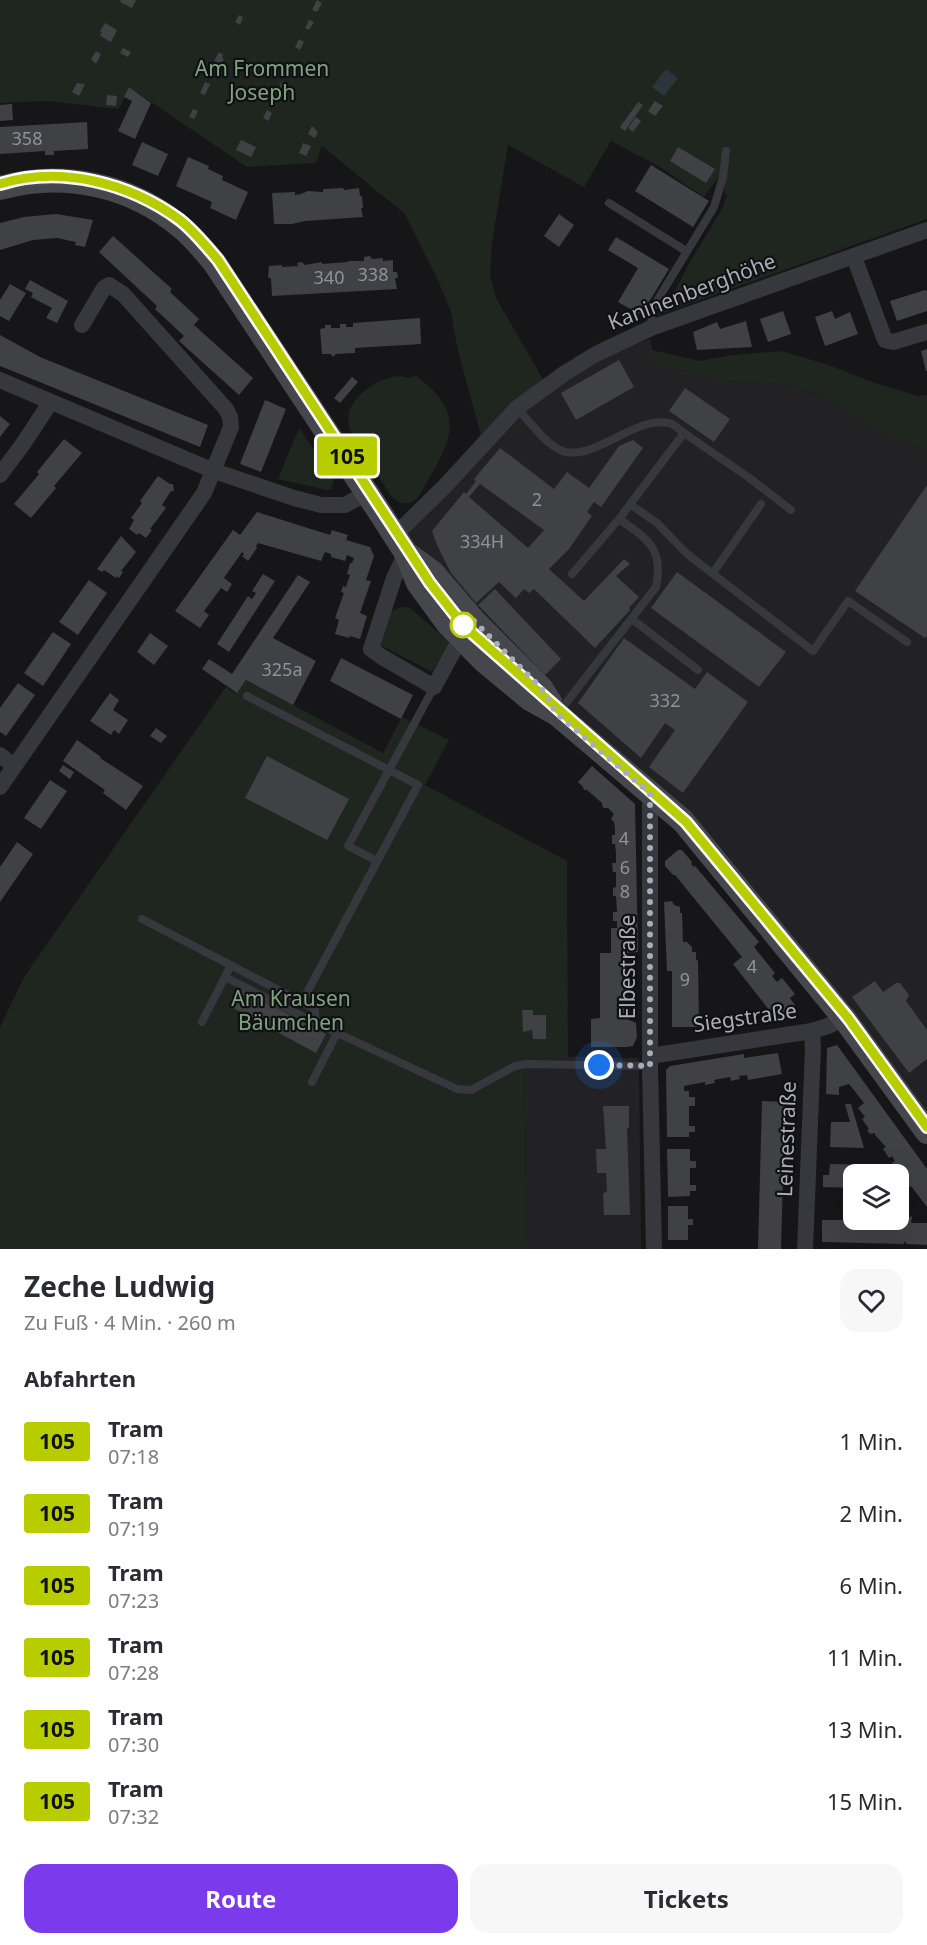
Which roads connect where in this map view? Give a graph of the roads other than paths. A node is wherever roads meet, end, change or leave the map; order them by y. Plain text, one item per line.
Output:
1 (726, 151) dead end
2 (0, 188) edge
3 (609, 203) dead end
4 (927, 230) edge
5 (686, 251) junction
6 (854, 257) junction
7 (82, 325) dead end
8 (651, 328) junction
9 (927, 332) edge
10 (0, 380) edge
11 (50, 403) junction
12 (517, 408) junction
13 (684, 434) junction
14 (214, 471) junction
15 (0, 475) edge
16 (367, 493) junction
17 (761, 504) dead end
18 (631, 505) junction
19 (791, 510) dead end
20 (619, 519) junction
21 (400, 544) junction
22 (713, 573) junction
23 (572, 574) dead end
24 (632, 619) junction
25 (462, 639) junction
26 (907, 642) dead end
27 (698, 670) dead end
28 (434, 687) junction
29 (247, 696) dead end
30 (557, 714) junction
31 (0, 755) edge
32 (14, 766) junction
33 (389, 771) junction
34 (0, 787) edge
35 (650, 793) junction
36 (377, 861) junction
37 (142, 919) dead end
38 (231, 965) junction
39 (225, 977) junction
40 (302, 1002) junction
41 (844, 1018) junction
42 (202, 1022) dead end
43 (316, 1023) junction
44 (812, 1031) junction
45 (337, 1033) junction
46 (650, 1061) junction
47 (312, 1082) dead end
48 (927, 1132) edge
49 (654, 1249) edge
50 (805, 1249) edge

1 - 5 lane
2 - 16 main road
3 - 5 lane
4 - 6 street, Kaninenberghöhe
5 - 8 lane
6 - 8 street, Kaninenberghöhe
6 - 9 street
7 - 14 street
8 - 12 street, Kaninenberghöhe
10 - 11 street
11 - 14 street
11 - 15 street
12 - 13 lane
12 - 21 street, Kaninenberghöhe
13 - 18 lane
13 - 19 lane
14 - 16 street
14 - 32 street
16 - 21 main road
17 - 22 lane
18 - 20 lane
18 - 22 lane
20 - 23 lane
20 - 24 lane
21 - 25 main road
21 - 28 street
21 - 30 main road
22 - 26 lane
24 - 27 lane
24 - 30 lane
25 - 28 street
25 - 30 main road
28 - 33 lane
29 - 33 lane
30 - 35 main road
31 - 32 street
32 - 34 street
33 - 36 lane
33 - 36 lane
35 - 41 main road
35 - 46 street, Elbestraße
36 - 40 lane
37 - 38 lane
38 - 39 lane
38 - 40 lane
39 - 42 lane
39 - 43 lane
40 - 43 lane
41 - 44 street, Siegstraße
41 - 48 main road
43 - 45 lane
44 - 46 street, Siegstraße
44 - 50 street, Leinestraße
45 - 46 lane
45 - 47 lane
46 - 49 street, Elbestraße

